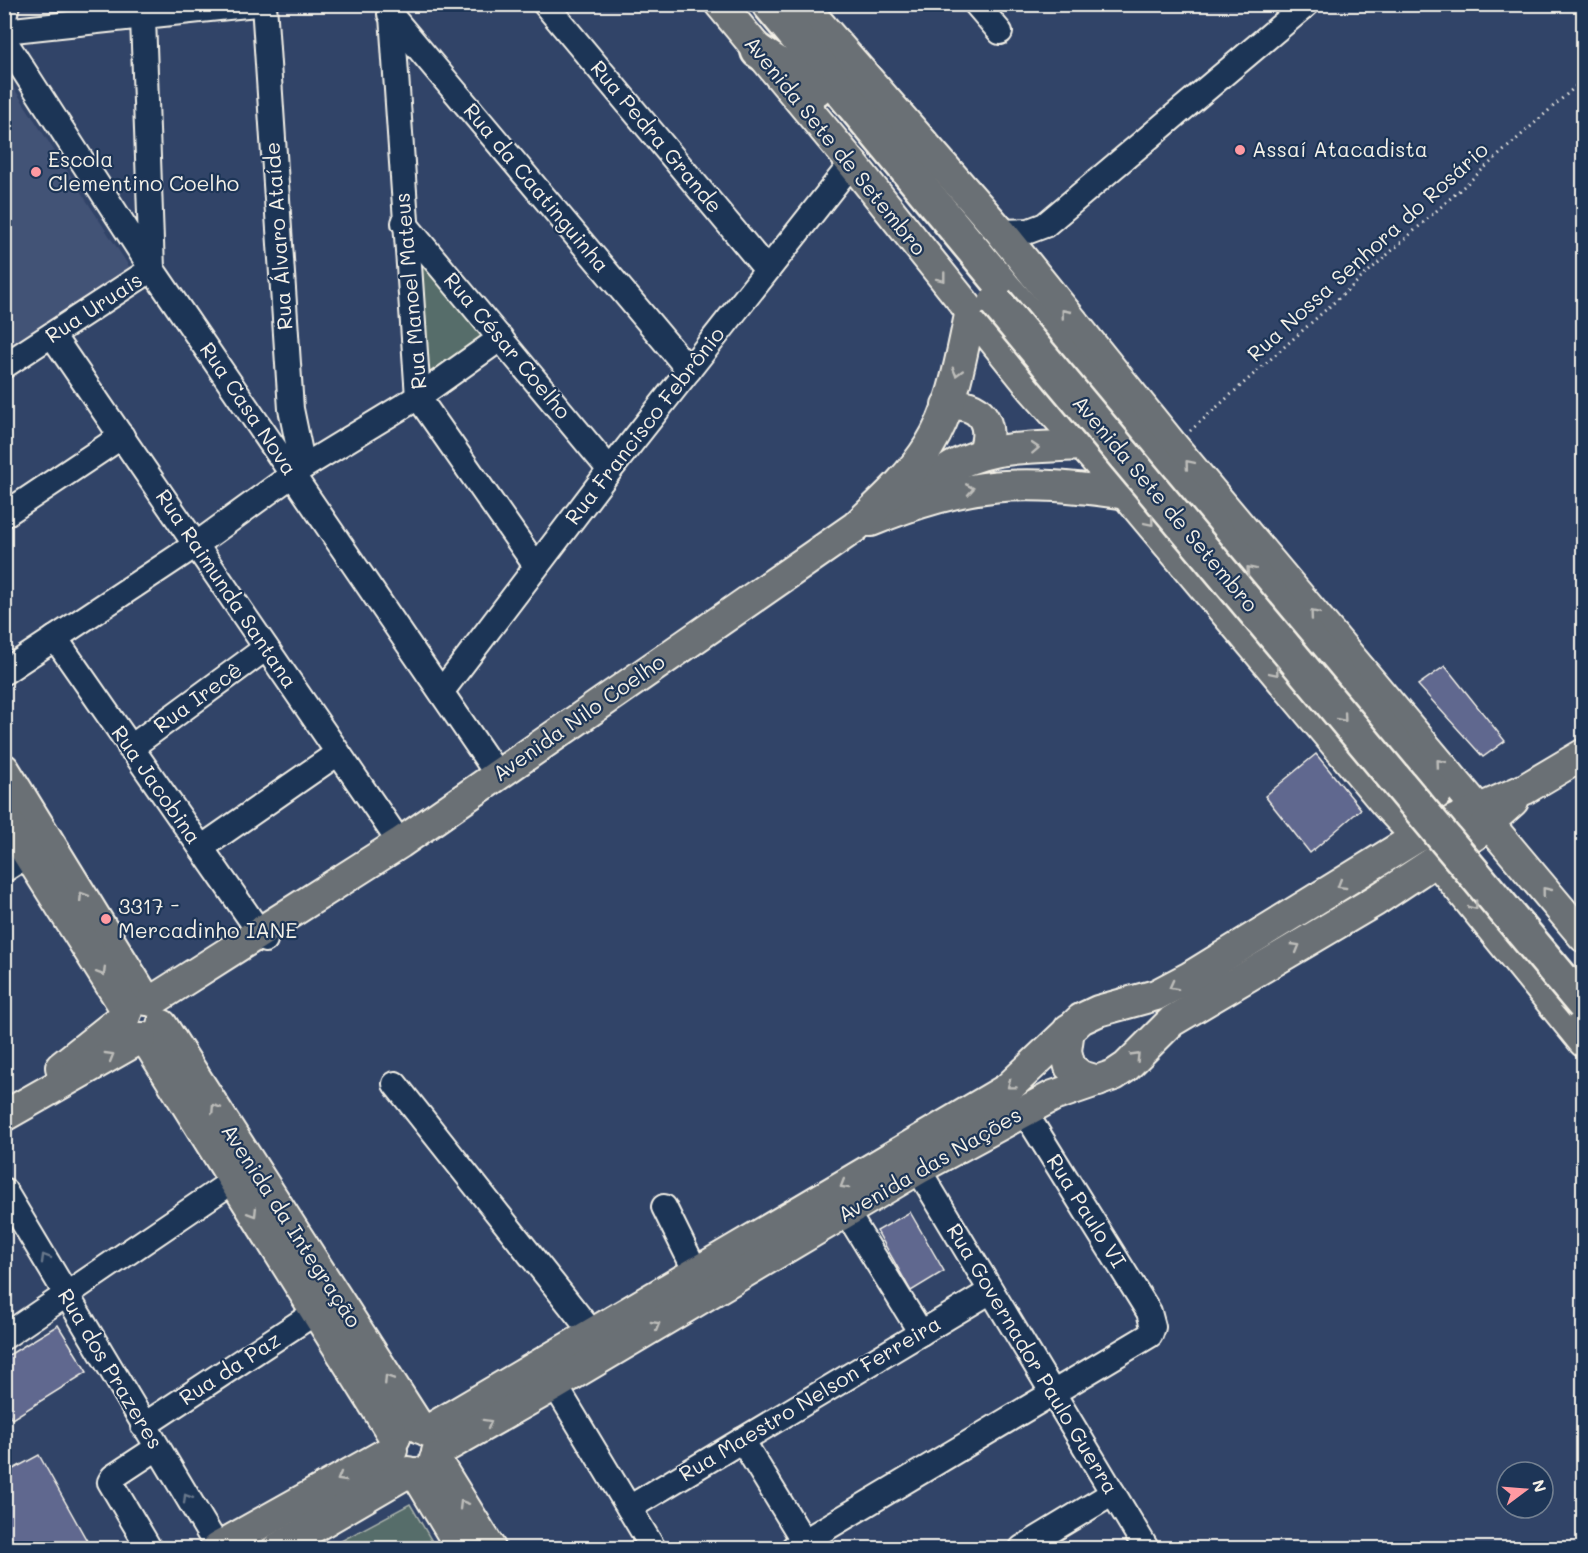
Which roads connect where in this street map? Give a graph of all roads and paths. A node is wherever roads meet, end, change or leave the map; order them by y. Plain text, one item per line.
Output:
1 (7, 4) edge
2 (256, 4) edge
3 (264, 4) edge
4 (545, 4) edge
5 (720, 4) edge
6 (746, 4) edge
7 (769, 4) edge
8 (802, 4) edge
9 (976, 4) edge
10 (1307, 4) edge
11 (217, 7) edge
12 (388, 10) edge
13 (4, 18) edge
14 (143, 18) junction
15 (4, 31) edge
16 (1000, 32) dead end
17 (4, 40) edge
18 (758, 51) junction
19 (1584, 80) edge
20 (816, 89) junction
21 (852, 163) junction
22 (404, 223) junction
23 (1045, 225) junction
24 (1001, 232) junction
25 (152, 269) junction
26 (767, 270) junction
27 (1000, 294) junction
28 (52, 335) junction
29 (501, 338) junction
30 (4, 366) edge
31 (689, 370) junction
32 (418, 397) junction
33 (947, 405) junction
34 (122, 436) junction
35 (1082, 446) junction
36 (1173, 446) junction
37 (1118, 447) junction
38 (983, 454) junction
39 (298, 470) junction
40 (610, 470) junction
41 (1126, 494) junction
42 (910, 504) junction
43 (4, 515) edge
44 (855, 527) junction
45 (197, 544) junction
46 (536, 566) junction
47 (55, 638) junction
48 (266, 648) junction
49 (4, 672) edge
50 (442, 692) junction
51 (130, 748) junction
52 (338, 753) junction
53 (1584, 754) edge
54 (4, 770) edge
55 (497, 774) junction
56 (1386, 804) junction
57 (4, 816) edge
58 (1483, 816) junction
59 (1417, 837) junction
60 (400, 843) junction
61 (201, 848) junction
62 (1390, 854) junction
63 (16, 862) edge
64 (1426, 867) junction
65 (262, 935) junction
66 (1584, 937) edge
67 (1584, 977) edge
68 (1584, 1005) edge
69 (145, 1018) junction
70 (1069, 1029) junction
71 (1584, 1042) edge
72 (1098, 1081) junction
73 (395, 1084) dead end
74 (1024, 1111) junction
75 (918, 1169) junction
76 (233, 1181) junction
77 (4, 1190) edge
78 (664, 1206) dead end
79 (847, 1213) junction
80 (705, 1281) junction
81 (991, 1292) junction
82 (66, 1295) junction
83 (316, 1312) junction
84 (921, 1333) junction
85 (4, 1337) edge
86 (603, 1342) junction
87 (555, 1385) junction
88 (1052, 1392) junction
89 (143, 1426) junction
90 (741, 1440) junction
91 (157, 1448) junction
92 (416, 1450) junction
93 (1113, 1493) junction
94 (629, 1508) junction
95 (802, 1546) edge
96 (149, 1548) edge
97 (218, 1548) edge
98 (278, 1548) edge
99 (461, 1548) edge
100 (490, 1548) edge
101 (653, 1548) edge
102 (1022, 1548) edge
103 (1146, 1548) edge

1 - 13 street
2 - 11 street
3 - 39 street, Rua Álvaro Ataíde
4 - 26 street, Rua Pedra Grande
5 - 18 main road, Avenida Sete de Setembro
6 - 20 highway, Avenida Sete de Setembro
7 - 27 highway, Avenida Sete de Setembro
8 - 24 main road, Avenida Sete de Setembro
9 - 16 street
10 - 23 street
11 - 14 street
12 - 22 street, Rua Manoel Mateus
12 - 31 street, Rua da Caatinguinha
14 - 15 street
14 - 25 street
17 - 25 street, Rua Casa Nova
18 - 20 highway
18 - 21 main road, Avenida Sete de Setembro
19 - 36 path, Rua Nossa Senhora do Rosário
20 - 27 highway, Avenida Sete de Setembro
21 - 26 street, Rua Francisco Febrônio
21 -> 27 main road, Avenida Sete de Setembro
22 - 29 street, Rua César Coelho
22 - 32 street, Rua Manoel Mateus
23 - 24 street
23 - 27 street
24 - 27 main road, Avenida Sete de Setembro
25 - 28 street, Rua Uruais
25 - 39 street, Rua Casa Nova
26 - 31 street, Rua Francisco Febrônio
27 -> 33 main road
27 - 35 main road, Avenida Sete de Setembro
36 -> 27 main road, Avenida Sete de Setembro
27 - 37 highway, Avenida Sete de Setembro, bridge
67 -> 27 highway, Avenida Sete de Setembro
28 - 30 street, Rua Uruais
28 - 34 street, Rua Raimunda Santana
29 - 32 street
29 - 40 street, Rua César Coelho
31 - 40 street, Rua Francisco Febrônio
32 - 39 street
32 - 46 street, Rua Manoel Mateus
33 - 38 main road
33 - 44 main road
34 - 43 street
34 - 45 street, Rua Raimunda Santana
35 - 37 highway
38 -> 35 main road
35 - 41 main road, Avenida Sete de Setembro
58 -> 36 main road, Avenida Sete de Setembro
37 -> 68 highway, Avenida Sete de Setembro, bridge
38 - 42 main road
39 - 45 street
39 - 50 street, Rua Casa Nova
40 - 46 street, Rua Francisco Febrônio
42 -> 41 main road
41 -> 56 main road, Avenida Sete de Setembro
42 - 44 main road
44 - 55 main road, Avenida Nilo Coelho
45 - 47 street
45 - 48 street, Rua Raimunda Santana
46 - 50 street, Rua Francisco Febrônio
47 - 49 street
47 - 51 street, Rua Jacobina
48 - 51 street, Rua Irecê
48 - 52 street, Rua Raimunda Santana
50 - 55 street, Rua Casa Nova
51 - 61 street, Rua Jacobina
52 - 60 street, Rua Raimunda Santana
52 - 61 street
53 - 58 main road
69 -> 54 main road, Avenida da Integração
55 - 60 main road, Avenida Nilo Coelho
56 - 59 main road, Avenida Sete de Setembro
56 - 62 main road
57 - 63 main road, Avenida da Integração
58 - 59 main road, Avenida das Nações
58 - 64 main road, Avenida das Nações
66 -> 58 main road, Avenida Sete de Setembro
59 - 62 main road, Avenida das Nações
60 - 65 main road, Avenida Nilo Coelho
61 - 65 street, Rua Jacobina
62 -> 70 main road, Avenida das Nações
63 -> 69 main road, Avenida da Integração
64 -> 71 main road
72 -> 64 main road, Avenida das Nações
65 - 69 main road, Avenida Nilo Coelho
69 -> 76 main road, Avenida da Integração
92 -> 69 main road, Avenida da Integração
70 - 72 main road
70 -> 80 main road, Avenida das Nações
72 - 74 main road, Avenida das Nações
73 - 86 street
74 - 75 main road, Avenida das Nações
74 - 88 street, Rua Paulo VI
75 - 79 main road, Avenida das Nações
75 - 81 street, Rua Governador Paulo Guerra
76 - 82 street
76 -> 83 main road, Avenida da Integração
82 -> 77 street, Rua dos Prazeres
78 - 80 street
79 - 80 main road, Avenida das Nações
79 - 84 street
80 - 86 main road, Avenida das Nações
81 - 84 street, Rua Maestro Nelson Ferreira
81 - 88 street, Rua Governador Paulo Guerra
82 - 85 street
82 - 89 street, Rua dos Prazeres
83 - 89 street, Rua da Paz
83 - 92 main road, Avenida da Integração
84 - 90 street, Rua Maestro Nelson Ferreira
86 - 87 main road, Avenida das Nações
86 - 92 main road, Avenida das Nações
92 -> 87 main road, Avenida das Nações
87 - 94 street
88 - 93 street, Rua Governador Paulo Guerra
88 - 95 street
89 - 91 street, Rua dos Prazeres
90 - 94 street, Rua Maestro Nelson Ferreira
90 - 95 street
91 - 96 street
97 -> 91 street, Rua dos Prazeres
92 -> 97 main road, Avenida das Nações
92 - 98 main road, Avenida das Nações
92 - 99 main road, Avenida da Integração
100 -> 92 main road, Avenida da Integração
93 - 102 street
93 - 103 street, Rua Governador Paulo Guerra
94 - 101 street

